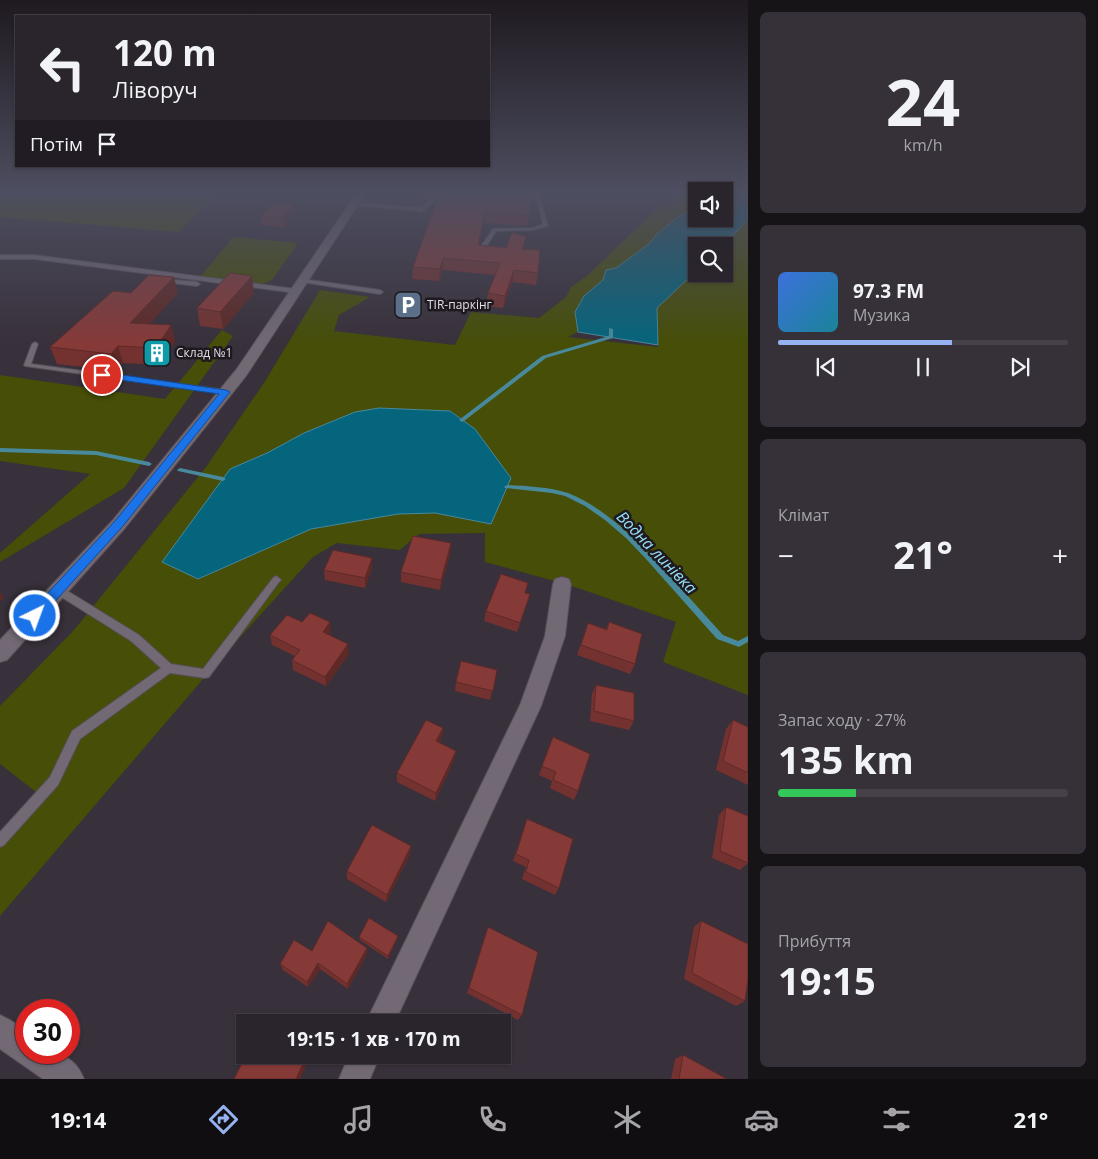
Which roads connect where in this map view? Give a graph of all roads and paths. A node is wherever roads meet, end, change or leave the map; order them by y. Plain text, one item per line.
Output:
1 (327, 244) edge
2 (0, 257) edge
3 (160, 281) edge
4 (300, 286) junction
5 (266, 292) dead end
6 (380, 292) dead end
7 (35, 344) dead end
8 (226, 392) junction
9 (276, 580) dead end
10 (562, 584) dead end
11 (58, 590) junction
12 (0, 654) edge
13 (168, 668) junction
14 (0, 841) edge
15 (384, 1014) edge
16 (0, 1030) edge
17 (15, 1042) edge
18 (47, 1064) edge
19 (361, 1064) edge
20 (69, 1079) edge
21 (354, 1079) edge

1 - 4 street
2 - 4 lane
3 - 5 lane
4 - 6 lane
4 - 8 street
7 - 8 lane
8 - 11 street
9 - 13 lane
10 - 15 street
11 - 12 street
11 - 13 lane
13 - 14 lane
16 - 17 street
18 - 20 street
19 - 21 street

